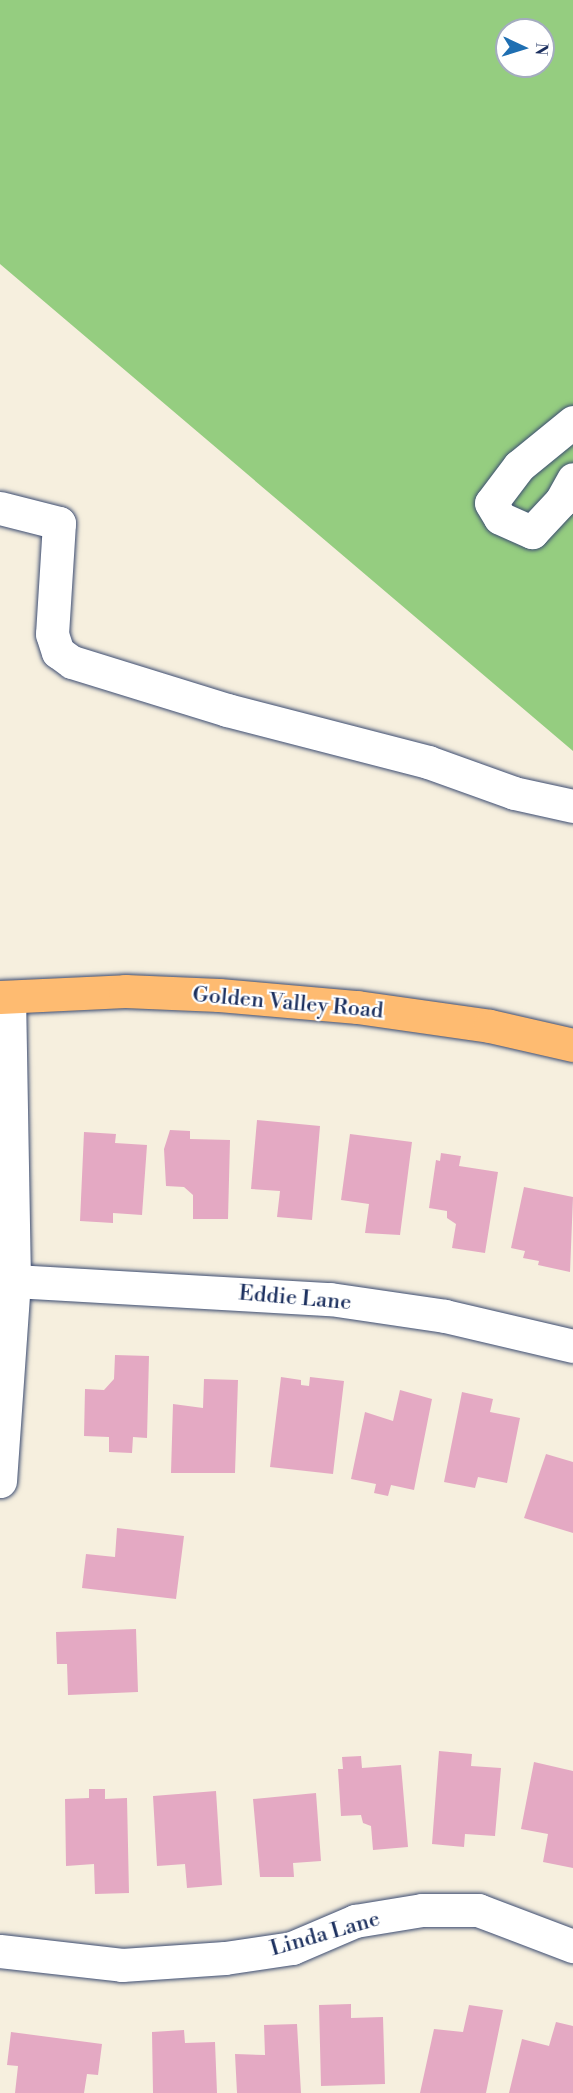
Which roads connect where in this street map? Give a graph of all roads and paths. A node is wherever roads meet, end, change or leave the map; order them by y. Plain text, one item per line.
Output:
1 (573, 422) edge
2 (573, 479) edge
3 (0, 508) edge
4 (573, 806) edge
5 (4, 997) edge
6 (573, 1045) edge
7 (14, 1281) junction
8 (573, 1346) edge
9 (0, 1481) edge
10 (573, 1946) edge
11 (0, 1951) edge

1 - 2 street
3 - 4 street
5 - 6 main road, Golden Valley Road
5 - 7 street
7 - 8 street, Eddie Lane
7 - 9 street
10 - 11 street, Linda Lane

